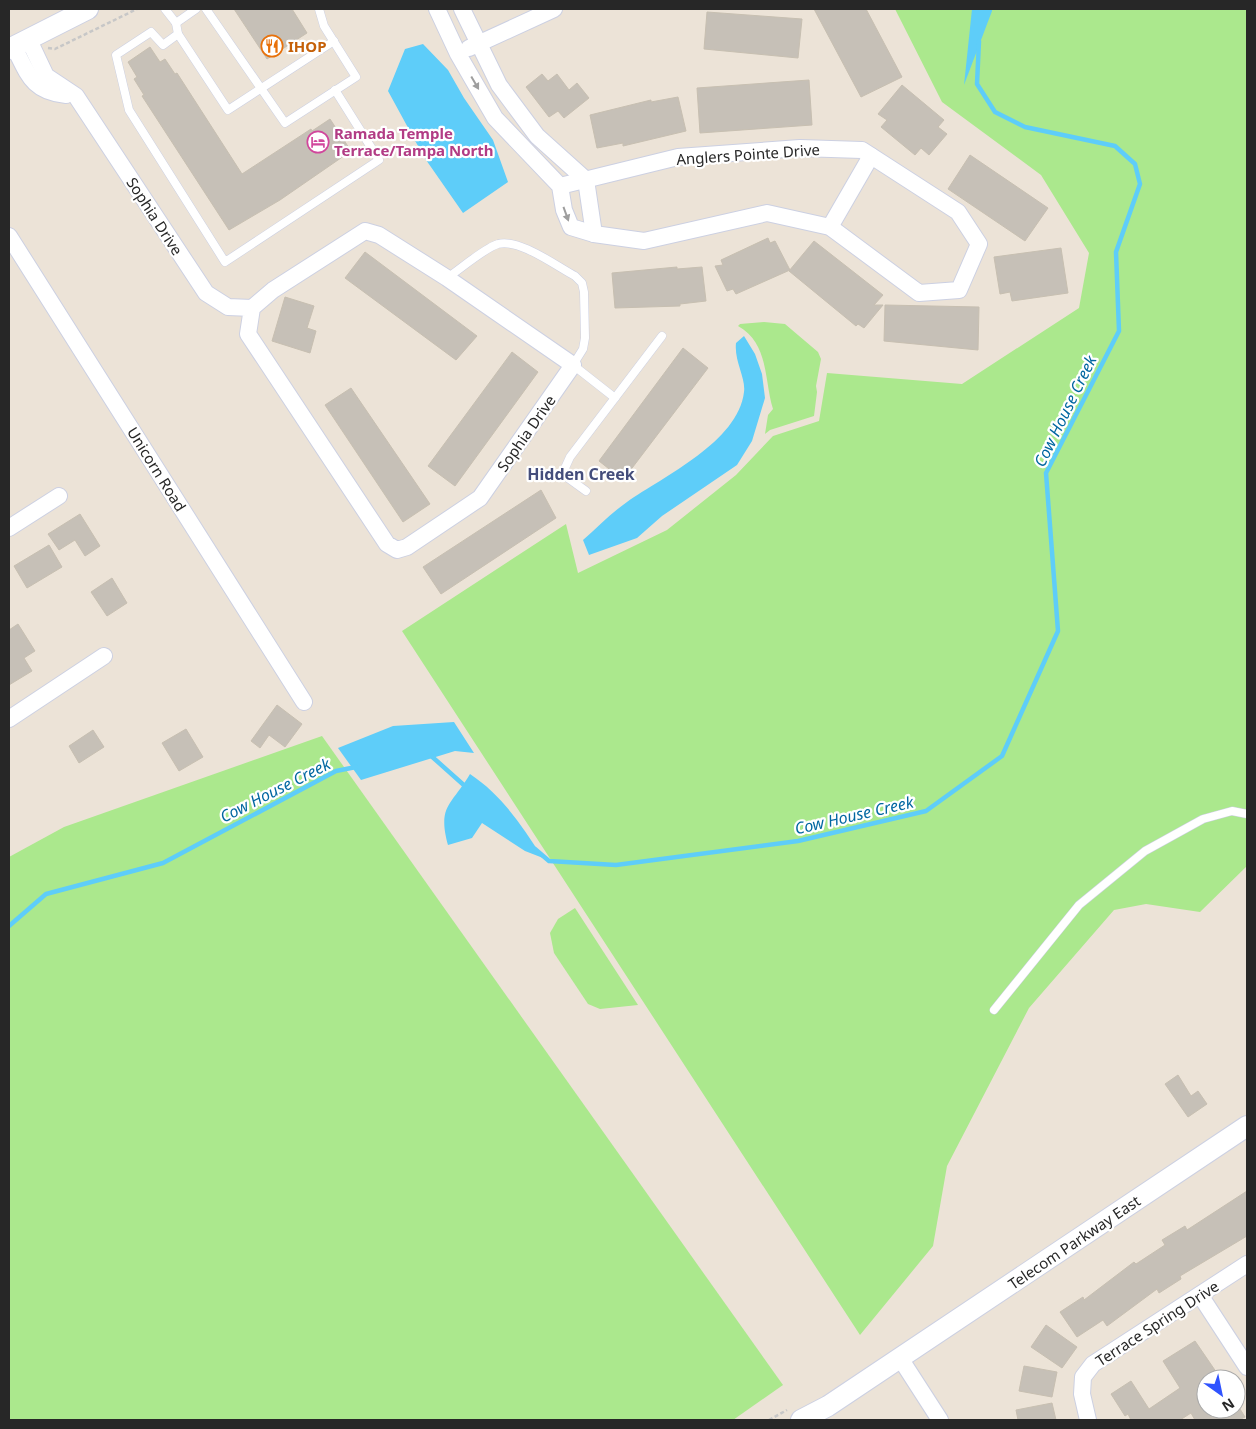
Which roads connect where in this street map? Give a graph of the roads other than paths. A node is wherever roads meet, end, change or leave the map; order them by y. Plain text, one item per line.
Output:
1 (88, 9) edge
2 (165, 9) edge
3 (196, 9) edge
4 (206, 9) edge
5 (319, 9) edge
6 (437, 9) edge
7 (462, 9) edge
8 (554, 9) edge
9 (176, 23) junction
10 (178, 34) junction
11 (334, 41) junction
12 (478, 43) junction
13 (25, 46) edge
14 (458, 54) junction
15 (261, 89) junction
16 (335, 90) junction
17 (537, 136) junction
18 (523, 149) junction
19 (872, 156) junction
20 (586, 180) junction
21 (560, 186) junction
22 (830, 227) junction
23 (594, 234) junction
24 (9, 236) edge
25 (447, 278) junction
26 (252, 308) junction
27 (662, 336) dead end
28 (573, 365) junction
29 (615, 398) junction
30 (586, 491) dead end
31 (59, 496) dead end
32 (9, 528) edge
33 (104, 656) dead end
34 (304, 702) dead end
35 (9, 719) edge
36 (1247, 814) edge
37 (994, 1010) dead end
38 (1247, 1126) edge
39 (1247, 1264) edge
40 (1200, 1295) junction
41 (900, 1358) junction
42 (1247, 1367) edge
43 (801, 1420) edge
44 (940, 1420) edge
45 (1088, 1420) edge

1 - 13 street
2 - 9 lane
3 - 9 lane
4 - 15 lane
5 - 11 lane
6 - 14 street
7 - 12 street
8 - 12 street
9 - 10 lane
10 - 15 lane
10 - 16 lane
11 - 15 lane
11 - 16 lane
12 - 14 street
12 - 17 street
13 - 26 street, Sophia Drive
14 -> 18 street
15 - 16 lane
17 - 18 street
17 - 20 street
18 - 21 street
19 - 20 street, Anglers Pointe Drive
19 - 22 street
19 - 22 street, Anglers Pointe Drive
20 - 21 street, Anglers Pointe Drive
20 - 23 street
21 -> 23 street, Anglers Pointe Drive
22 - 23 street, Anglers Pointe Drive
24 - 34 street, Unicorn Road
25 - 26 street
25 - 28 street
25 - 28 lane
26 - 28 street, Sophia Drive
27 - 29 lane
28 - 29 lane
29 - 30 lane
31 - 32 street
33 - 35 street
36 - 37 lane
38 - 41 street, Telecom Parkway East
39 - 40 street, Terrace Spring Drive
40 - 42 street
40 - 45 street, Terrace Spring Drive
41 - 43 street, Telecom Parkway East
41 - 44 street

